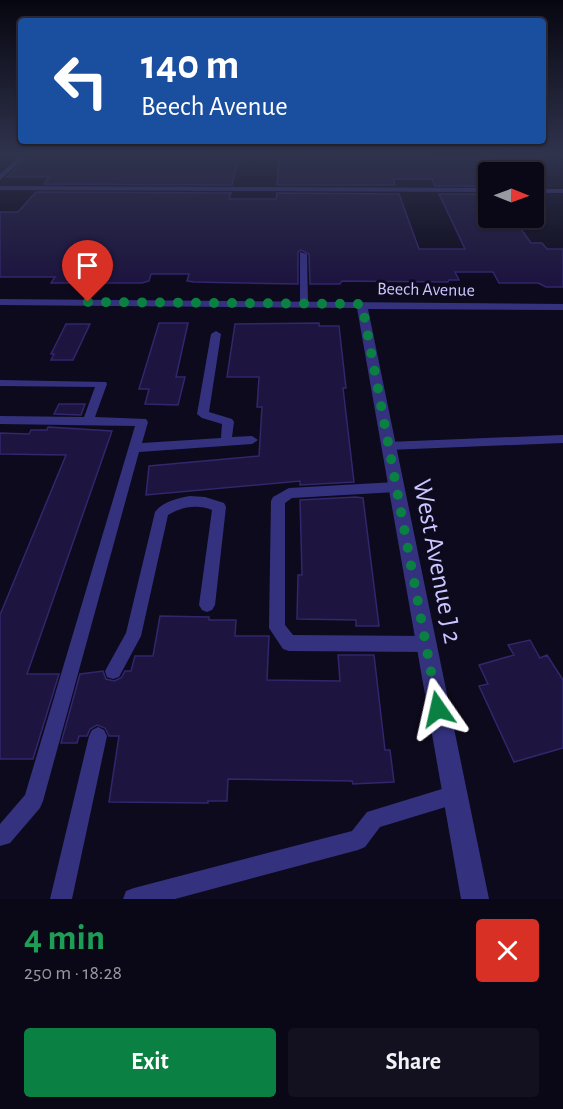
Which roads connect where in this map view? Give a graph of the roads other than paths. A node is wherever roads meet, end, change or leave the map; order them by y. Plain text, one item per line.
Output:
1 (303, 254) dead end
2 (0, 302) edge
3 (304, 304) junction
4 (362, 304) junction
5 (563, 307) edge
6 (216, 334) dead end
7 (0, 383) edge
8 (0, 420) edge
9 (88, 421) junction
10 (563, 439) edge
11 (252, 440) dead end
12 (226, 442) junction
13 (388, 446) junction
14 (134, 448) junction
15 (396, 487) junction
16 (207, 605) dead end
17 (426, 645) junction
18 (113, 671) dead end
19 (98, 736) dead end
20 (455, 795) junction
21 (0, 836) edge
22 (61, 899) edge
23 (134, 899) edge
24 (475, 899) edge

1 - 3 lane
2 - 3 street, Beech Avenue
3 - 4 street, Beech Avenue
4 - 5 street, Beech Avenue
4 - 13 street, West Avenue J 2
6 - 12 lane
7 - 9 lane
8 - 9 lane
9 - 14 lane
10 - 13 lane
11 - 12 lane
12 - 14 lane
13 - 15 street, West Avenue J 2
14 - 21 lane
15 - 17 street, West Avenue J 2
15 - 17 lane
16 - 18 lane
17 - 20 street, West Avenue J 2
19 - 22 lane
20 - 23 lane
20 - 24 street, West Avenue J 2

